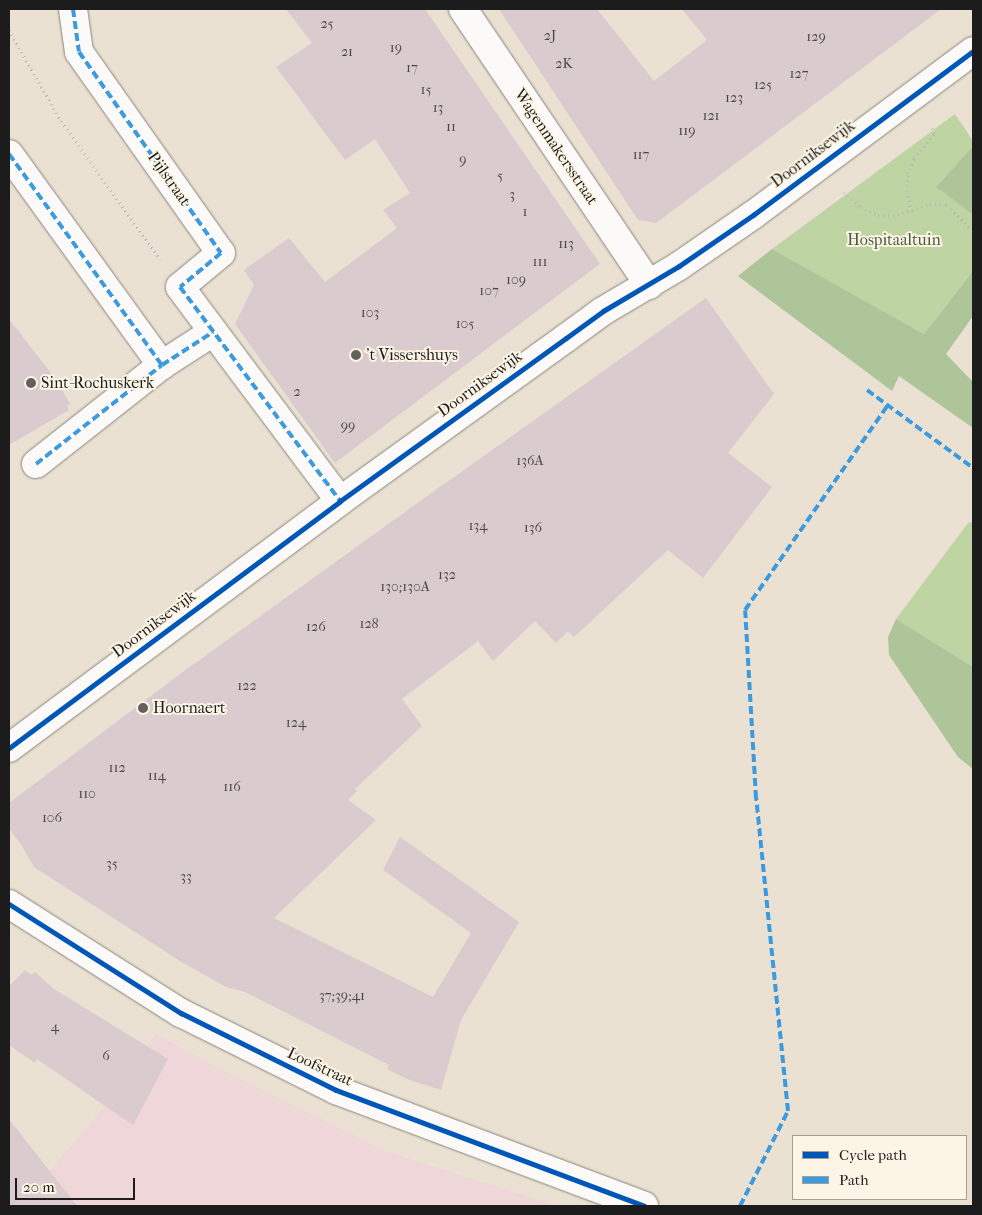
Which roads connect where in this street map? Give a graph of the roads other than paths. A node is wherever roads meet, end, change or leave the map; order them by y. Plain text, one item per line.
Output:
1 (73, 9) edge
2 (462, 9) edge
3 (973, 51) edge
4 (9, 154) edge
5 (649, 285) junction
6 (213, 332) junction
7 (162, 365) junction
8 (36, 464) dead end
9 (340, 501) junction
10 (9, 748) edge
11 (9, 904) edge
12 (644, 1206) edge

1 - 6 street, Pijlstraat
2 - 5 street, Wagenmakersstraat
3 - 5 street, Doorniksewijk
4 - 7 street
5 - 9 street, Doorniksewijk
6 - 7 street
6 - 9 street
7 - 8 street
9 - 10 street, Doorniksewijk
11 - 12 street, Loofstraat

